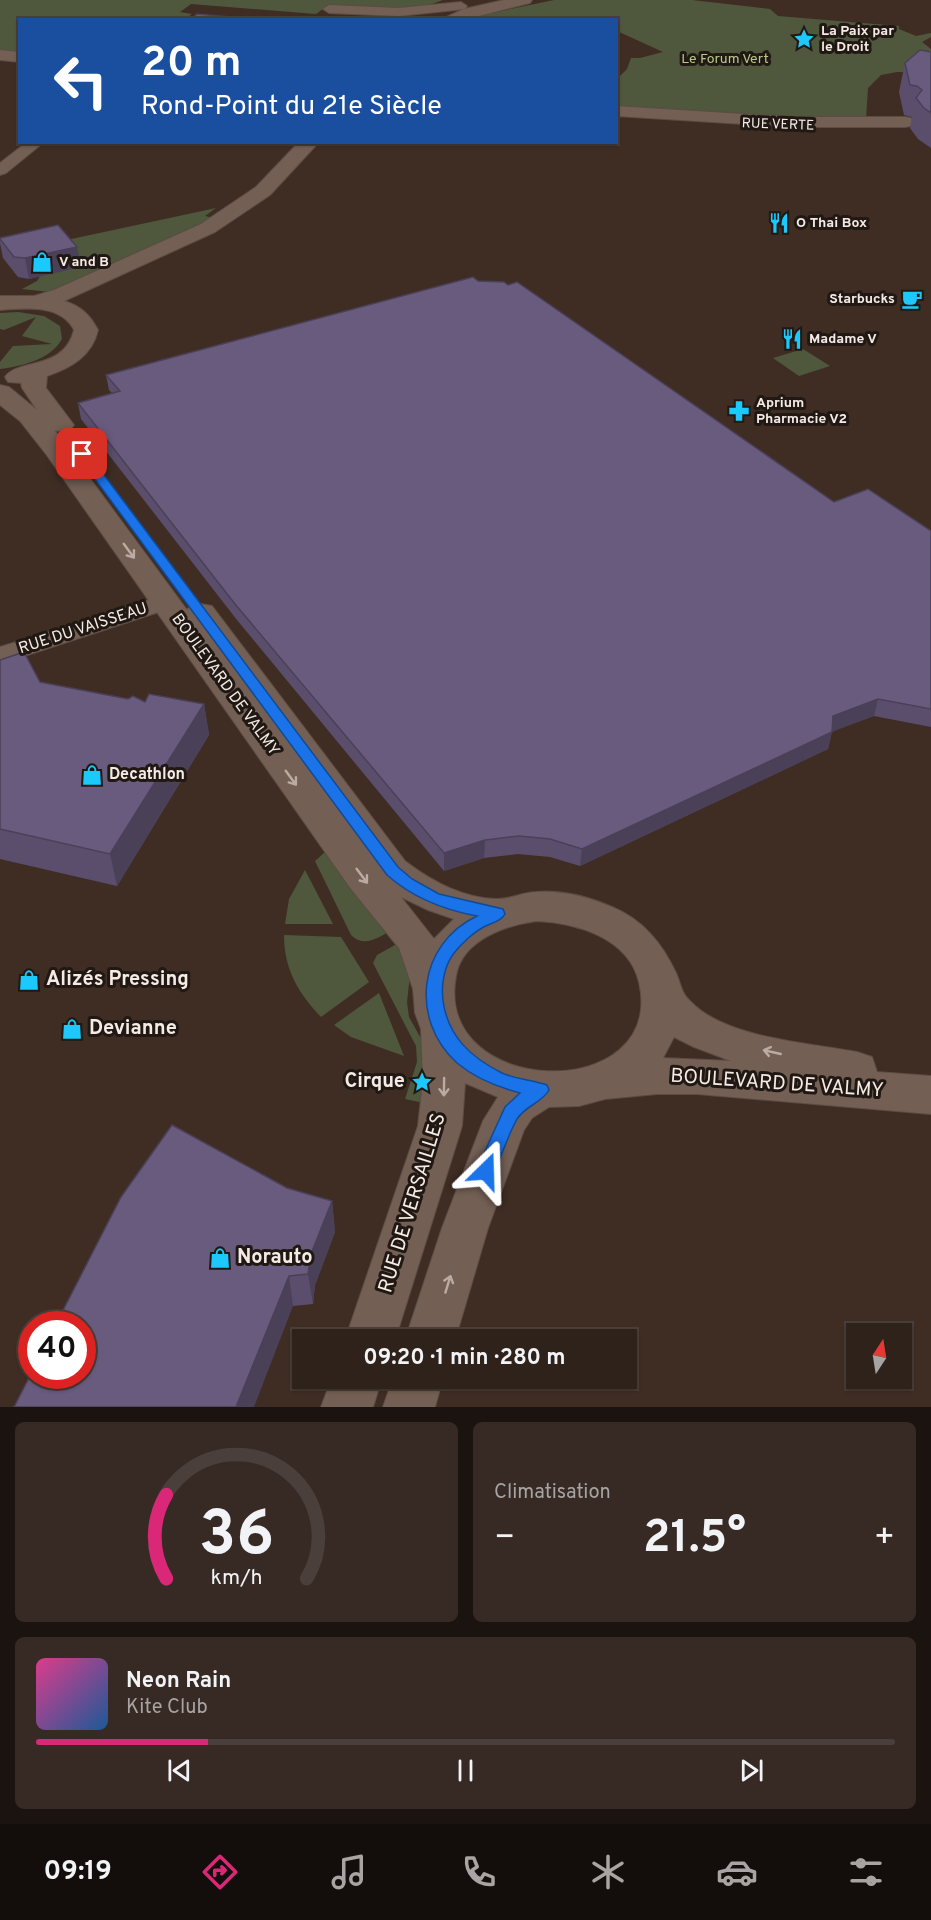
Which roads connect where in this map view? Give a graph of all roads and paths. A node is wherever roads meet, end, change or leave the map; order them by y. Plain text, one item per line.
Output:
1 (490, 0) edge
2 (525, 0) edge
3 (460, 6) junction
4 (329, 9) dead end
5 (356, 11) junction
6 (385, 12) junction
7 (396, 18) edge
8 (420, 18) edge
9 (435, 18) edge
10 (452, 18) edge
11 (0, 55) edge
12 (18, 57) edge
13 (618, 111) edge
14 (909, 124) dead end
15 (34, 144) edge
16 (308, 144) edge
17 (323, 144) edge
18 (0, 170) edge
19 (0, 303) edge
20 (32, 303) junction
21 (76, 316) junction
22 (37, 372) junction
23 (0, 379) edge
24 (0, 392) edge
25 (165, 602) junction
26 (0, 656) edge
27 (497, 914) junction
28 (662, 996) junction
29 (437, 1009) junction
30 (587, 1086) junction
31 (931, 1089) edge
32 (540, 1090) junction
33 (931, 1095) edge
34 (374, 1329) edge
35 (433, 1329) edge
36 (353, 1389) edge
37 (415, 1389) edge
38 (347, 1407) edge
39 (409, 1407) edge

1 - 3 street
2 - 10 street
3 - 6 street
3 - 9 street
4 - 5 street
5 - 6 street
5 - 7 street
6 - 8 street
11 - 12 street
13 - 14 street, RUE VERTE
15 - 18 street
16 - 20 street
17 - 21 street
19 - 20 street
20 - 21 street
21 - 22 street
22 - 23 street
22 - 27 street, BOULEVARD DE VALMY
24 -> 25 street, BOULEVARD DE VALMY
25 - 26 street, RUE DU VAISSEAU
25 -> 29 street, BOULEVARD DE VALMY
27 - 28 street
27 - 29 street
28 - 30 street
31 -> 28 street, BOULEVARD DE VALMY
29 - 32 street
29 -> 34 street, RUE DE VERSAILLES
30 - 32 street
30 - 33 street, BOULEVARD DE VALMY
35 -> 32 street
36 - 38 street
37 - 39 street

